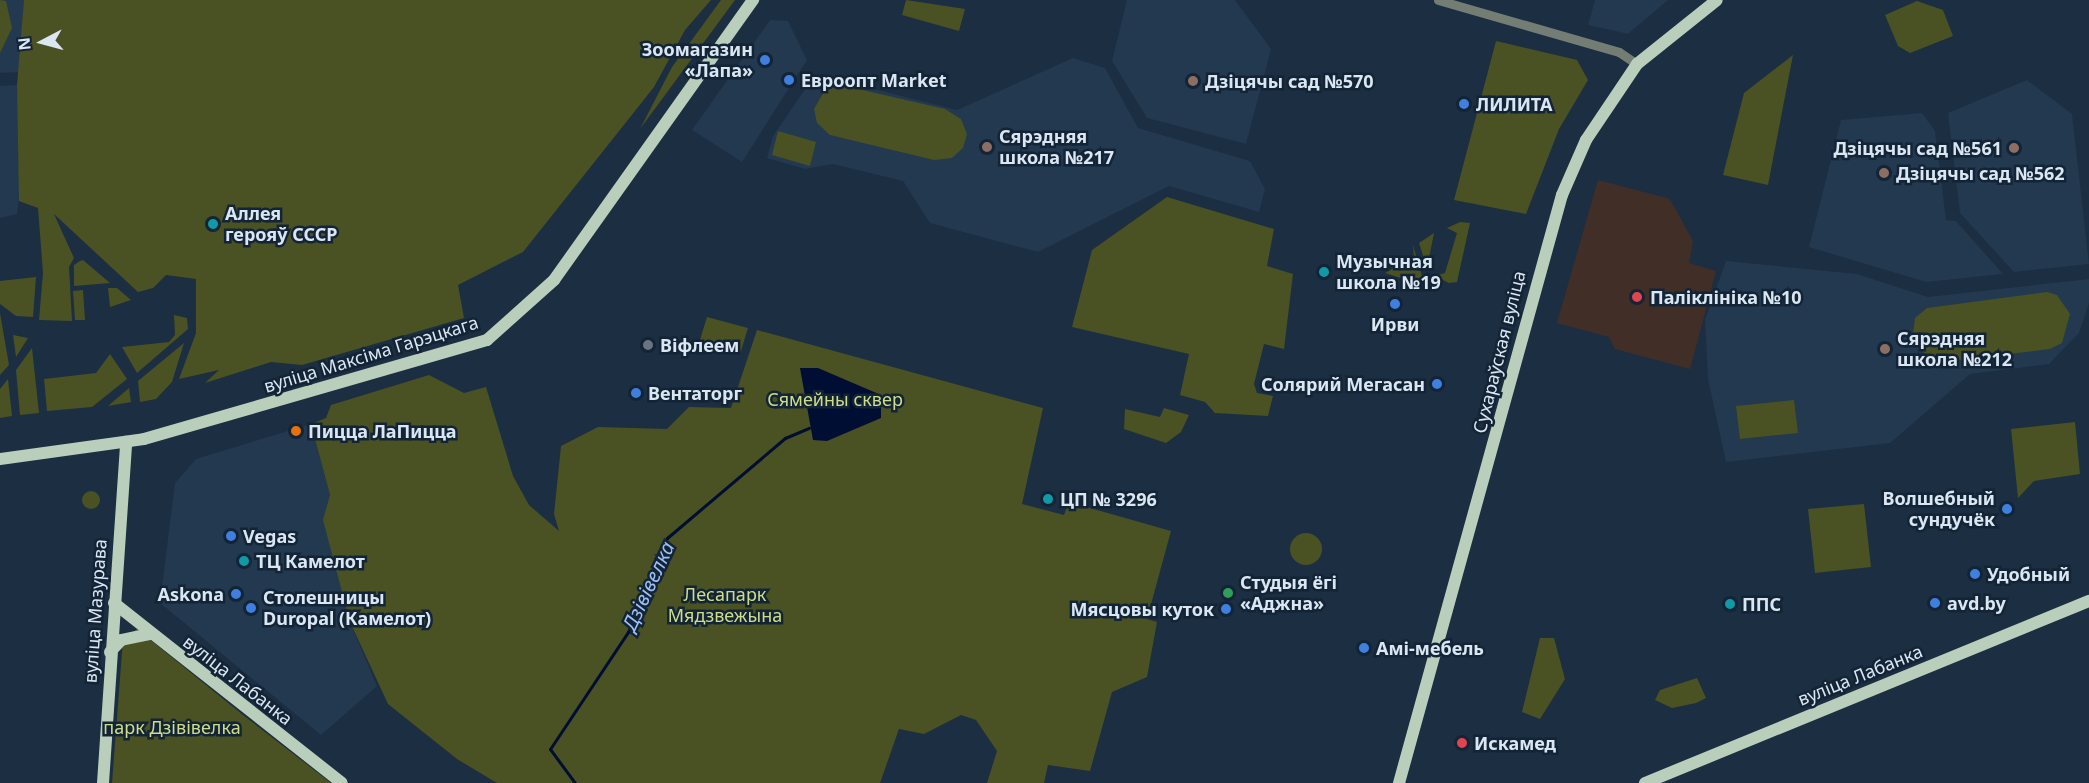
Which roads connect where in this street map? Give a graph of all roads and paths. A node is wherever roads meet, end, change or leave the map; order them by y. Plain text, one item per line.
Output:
1 (753, 0) edge
2 (1438, 0) edge
3 (1717, 0) edge
4 (1637, 64) junction
5 (126, 442) junction
6 (0, 459) edge
7 (2089, 601) edge
8 (114, 603) junction
9 (150, 634) junction
10 (110, 652) junction
11 (1408, 764) junction
12 (103, 783) edge
13 (342, 783) edge
14 (1399, 783) edge
15 (1408, 783) edge
16 (1645, 783) edge

1 - 5 main road, вуліца Максіма Гарэцкага
2 - 4 street
3 - 4 main road, Сухараўская вуліца
4 - 11 main road, Сухараўская вуліца
5 - 6 main road
5 - 8 main road, вуліца Мазурава
7 - 16 main road, вуліца Лабанка
8 - 9 main road, вуліца Лабанка
8 - 10 main road, вуліца Мазурава
9 - 10 main road
9 - 13 main road, вуліца Лабанка
10 - 12 main road, вуліца Мазурава
11 - 14 main road, Сухараўская вуліца
11 - 15 main road, Сухараўская вуліца

